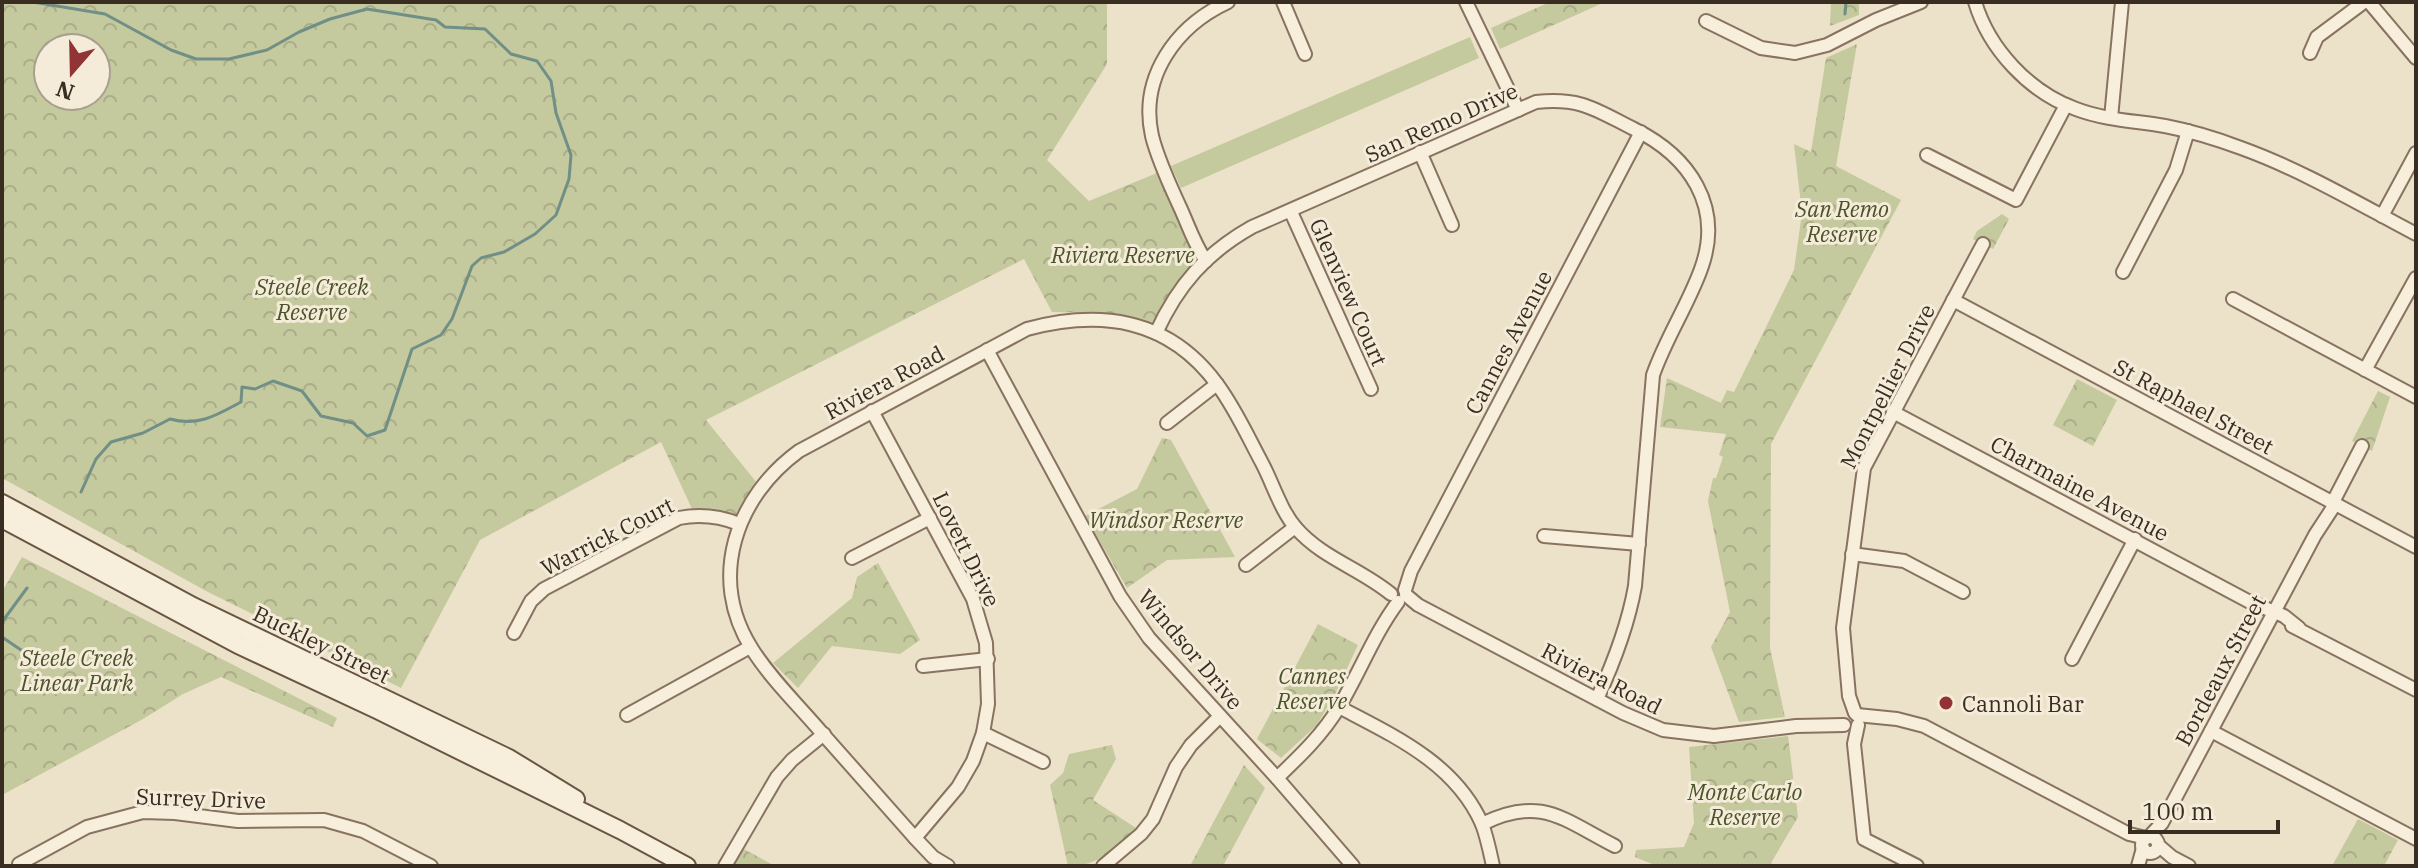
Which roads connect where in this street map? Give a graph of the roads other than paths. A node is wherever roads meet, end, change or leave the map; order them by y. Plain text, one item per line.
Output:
1 (1227, 2) edge
2 (1283, 2) edge
3 (1466, 2) edge
4 (1921, 2) edge
5 (1975, 2) edge
6 (2122, 2) edge
7 (2367, 2) edge
8 (1706, 21) dead end
9 (2310, 53) dead end
10 (1305, 54) dead end
11 (2415, 55) edge
12 (2066, 105) junction
13 (1518, 110) junction
14 (2111, 118) junction
15 (2188, 131) junction
16 (1641, 132) junction
17 (1420, 152) junction
18 (2416, 153) edge
19 (1927, 155) dead end
20 (1291, 212) junction
21 (2382, 216) junction
22 (1452, 225) dead end
23 (2416, 234) edge
24 (1983, 244) dead end
25 (1209, 258) junction
26 (2123, 272) dead end
27 (2416, 278) edge
28 (2233, 299) dead end
29 (1953, 300) junction
30 (1156, 333) junction
31 (987, 350) junction
32 (2365, 370) junction
33 (1217, 384) junction
34 (1371, 389) dead end
35 (2416, 397) edge
36 (872, 411) junction
37 (1893, 412) junction
38 (1167, 423) dead end
39 (2362, 446) dead end
40 (2333, 502) junction
41 (2, 503) edge
42 (930, 518) junction
43 (2, 519) edge
44 (739, 524) junction
45 (1295, 527) junction
46 (1544, 536) dead end
47 (2135, 539) junction
48 (1639, 544) junction
49 (2416, 547) edge
50 (1852, 554) junction
51 (852, 558) dead end
52 (1246, 565) dead end
53 (1963, 592) dead end
54 (1398, 594) junction
55 (2272, 614) junction
56 (514, 633) dead end
57 (750, 647) junction
58 (988, 659) junction
59 (2072, 659) dead end
60 (923, 666) dead end
61 (2416, 690) edge
62 (1600, 701) junction
63 (1339, 707) junction
64 (627, 715) dead end
65 (1220, 716) junction
66 (1851, 720) junction
67 (2211, 731) junction
68 (983, 733) junction
69 (824, 734) junction
70 (1043, 762) dead end
71 (1277, 778) junction
72 (1482, 824) junction
73 (620, 830) junction
74 (915, 838) junction
75 (2416, 839) edge
76 (2150, 845) junction
77 (1615, 846) dead end
78 (19, 864) dead end
79 (431, 866) edge
80 (687, 866) edge
81 (725, 866) edge
82 (948, 866) edge
83 (1103, 866) edge
84 (1353, 866) edge
85 (1493, 866) edge
86 (1917, 866) edge
87 (2139, 866) edge
88 (2189, 866) edge

1 - 25 street
2 - 10 street
3 - 13 street
4 - 8 street
5 - 12 street
6 - 14 street
7 - 9 street
7 - 11 street
12 - 14 street
12 - 19 street
13 - 16 street, San Remo Drive
13 - 17 street, San Remo Drive
14 - 15 street
15 - 21 street
15 - 26 street
16 - 48 street, San Remo Drive
16 - 54 street, Cannes Avenue
17 - 20 street, San Remo Drive
17 - 22 street
18 - 21 street
20 - 25 street, San Remo Drive
20 - 34 street, Glenview Court
21 - 23 street
24 - 29 street, Montpellier Drive
25 - 30 street, San Remo Drive
27 - 32 street
28 - 32 street
29 - 37 street, Montpellier Drive
29 - 40 street, St Raphael Street
30 - 31 street, Riviera Road
30 - 33 street, Riviera Road
31 - 36 street, Riviera Road
31 - 65 street, Windsor Drive
32 - 35 street
33 - 38 street
33 - 45 street, Riviera Road
36 - 42 street, Lovett Drive
36 - 44 street, Riviera Road
37 - 47 street, Charmaine Avenue
37 - 50 street, Montpellier Drive
39 - 40 street, Bordeaux Street
40 - 49 street, St Raphael Street
40 - 55 street, Bordeaux Street
41 - 73 main road, Buckley Street
42 - 51 street
42 - 58 street, Lovett Drive
43 - 73 main road, Buckley Street
44 - 56 street, Warrick Court
44 - 57 street, Riviera Road
45 - 52 street
45 - 54 street, Riviera Road
46 - 48 street
47 - 55 street, Charmaine Avenue
47 - 59 street
48 - 62 street, San Remo Drive
50 - 53 street
50 - 66 street, Montpellier Drive
54 - 62 street, Riviera Road
54 - 63 street, Cannes Avenue
55 - 61 street, Charmaine Avenue
55 - 67 street, Bordeaux Street
57 - 64 street
57 - 69 street, Riviera Road
58 - 60 street
58 - 68 street, Lovett Drive
62 - 66 street, Riviera Road
63 - 71 street, Cannes Avenue
63 - 72 street
65 - 71 street, Windsor Drive
65 - 83 street
66 - 76 street, Riviera Road
66 - 86 street, Montpellier Drive
67 - 75 street
67 - 76 street, Bordeaux Street
68 - 70 street
68 - 74 street, Lovett Drive
69 - 74 street, Riviera Road
69 - 81 street
71 - 84 street, Windsor Drive
72 - 77 street
72 - 85 street
73 - 80 main road, Buckley Street
74 - 82 street, Riviera Road
76 - 87 street, Bordeaux Street
76 - 88 street, Riviera Road
78 - 79 street, Surrey Drive

